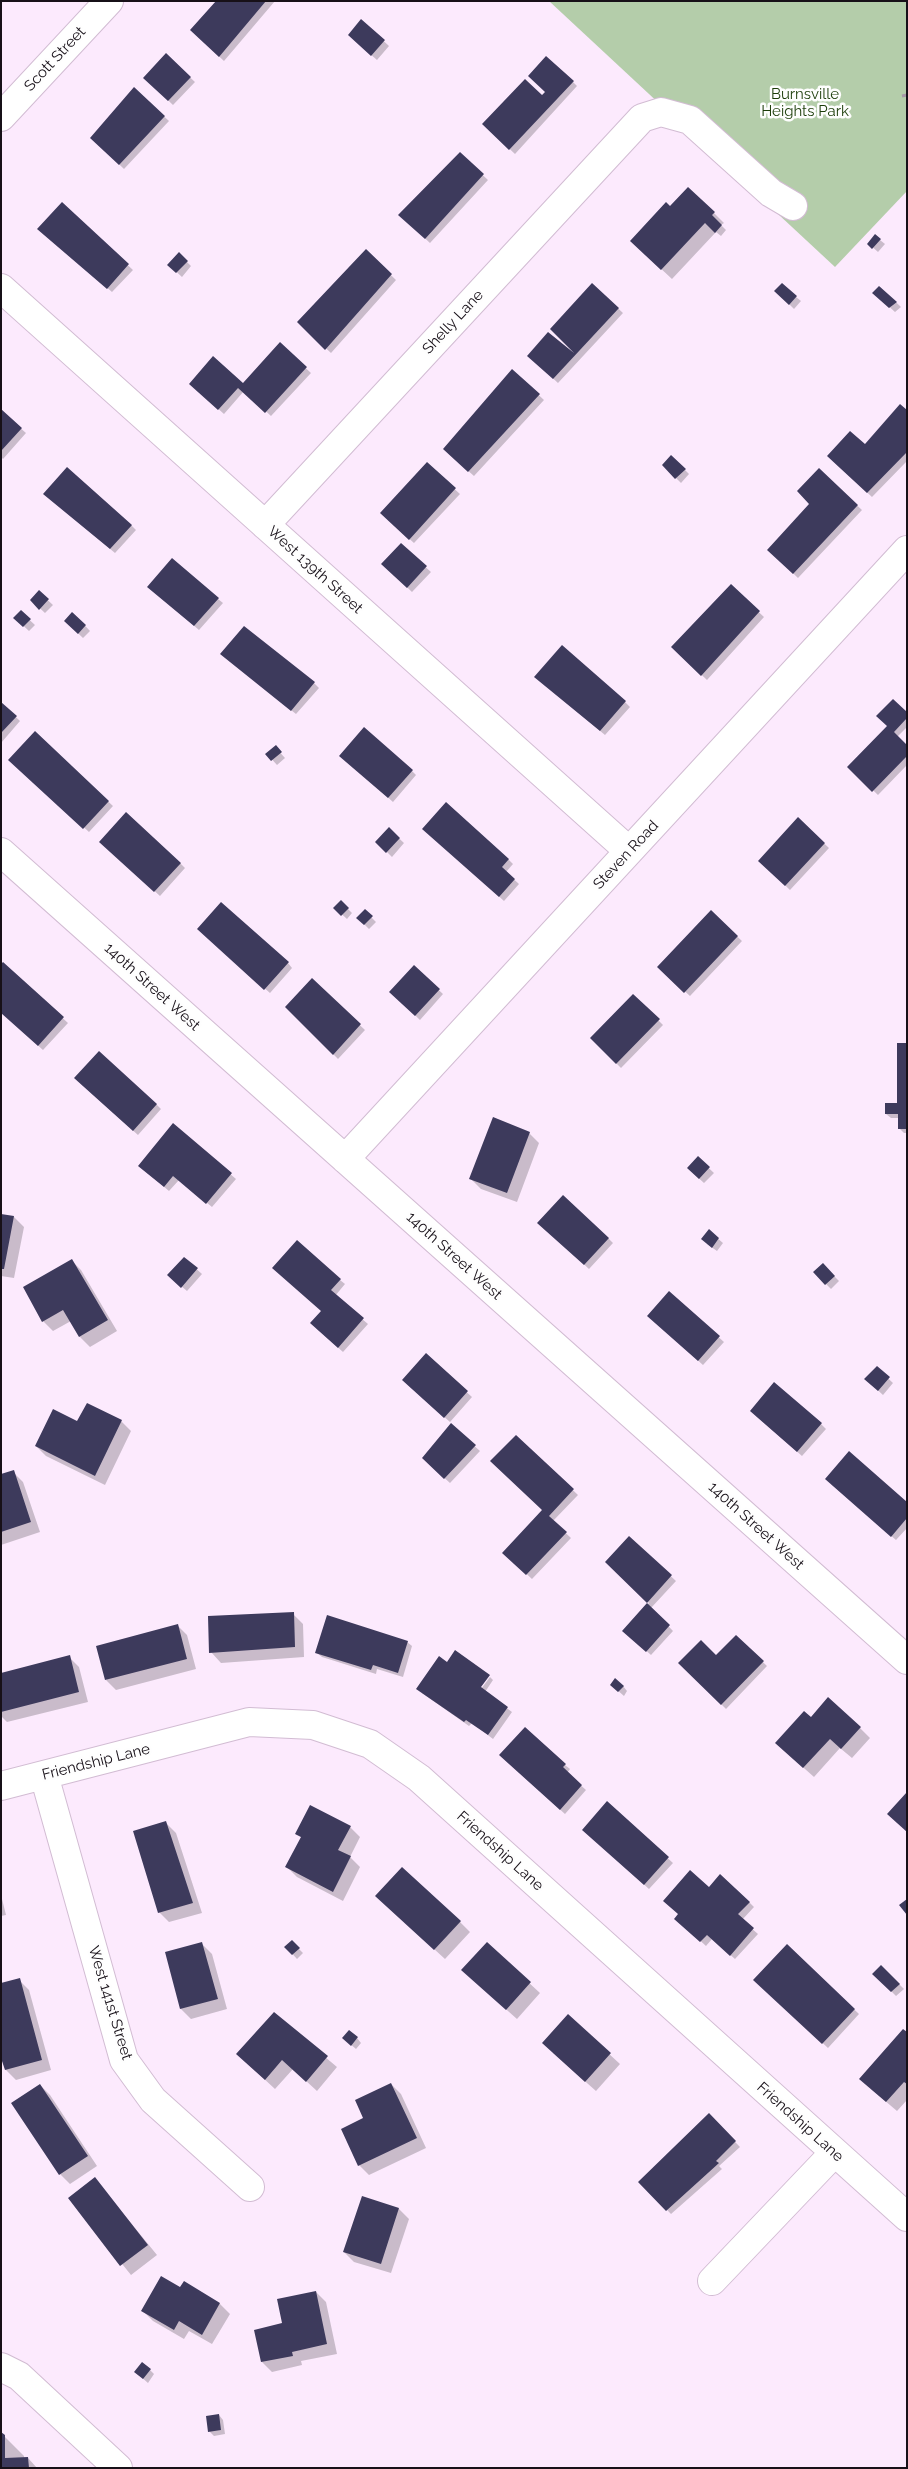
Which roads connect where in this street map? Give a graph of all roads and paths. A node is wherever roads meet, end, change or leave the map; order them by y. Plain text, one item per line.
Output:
1 (108, 1) edge
2 (907, 95) edge
3 (902, 96) dead end
4 (1, 117) edge
5 (793, 206) dead end
6 (1, 288) edge
7 (265, 525) junction
8 (907, 550) edge
9 (629, 851) junction
10 (1, 852) edge
11 (345, 1159) junction
12 (907, 1660) edge
13 (44, 1775) junction
14 (1, 1786) edge
15 (834, 2153) junction
16 (250, 2187) dead end
17 (907, 2217) edge
18 (712, 2281) dead end
19 (1, 2367) edge
20 (118, 2468) edge

1 - 4 street, Scott Street
2 - 3 path
5 - 7 street, Shelly Lane
6 - 7 street, West 139th Street
7 - 9 street, West 139th Street
8 - 9 street, Steven Road
9 - 11 street, Steven Road
10 - 11 street, 140th Street West
11 - 12 street, 140th Street West
13 - 14 street, Friendship Lane
13 - 15 street, Friendship Lane
13 - 16 street, West 141st Street
15 - 17 street, Friendship Lane
15 - 18 street
19 - 20 street

